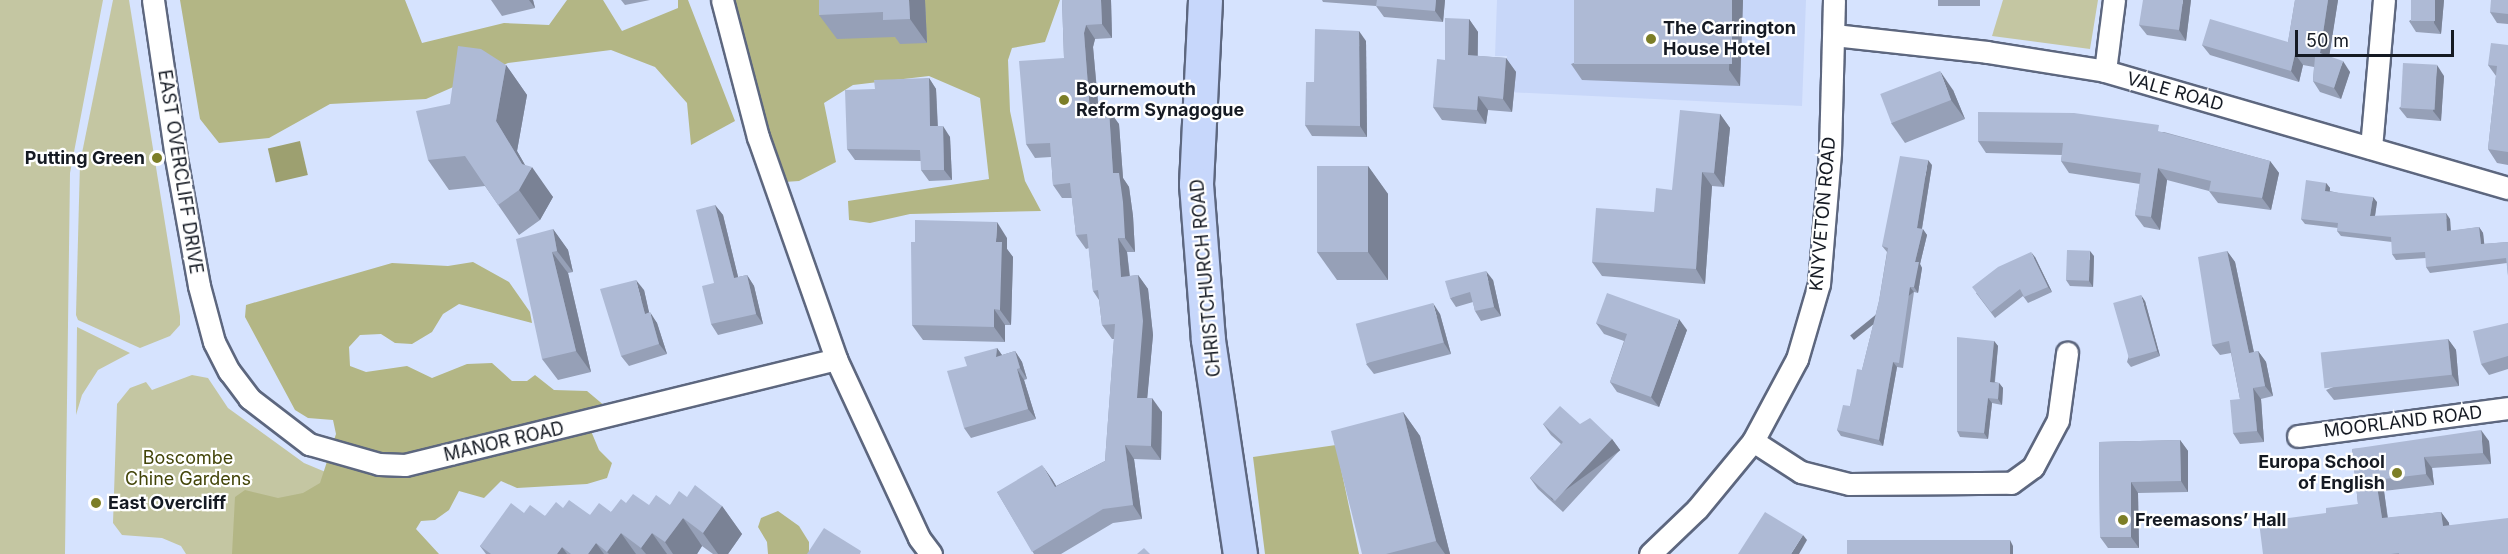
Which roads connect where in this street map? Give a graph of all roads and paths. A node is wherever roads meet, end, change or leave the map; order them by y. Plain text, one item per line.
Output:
1 (153, 0) edge
2 (722, 0) edge
3 (1205, 0) edge
4 (1834, 0) edge
5 (2114, 0) edge
6 (2384, 0) edge
7 (1834, 35) junction
8 (2105, 71) junction
9 (2371, 148) junction
10 (2508, 188) edge
11 (214, 342) joint
12 (2067, 353) dead end
13 (836, 359) junction
14 (2508, 408) edge
15 (2298, 436) dead end
16 (1753, 441) junction
17 (930, 554) edge
18 (1240, 554) edge
19 (1650, 554) edge

1 - 11 street, EAST OVERCLIFF DRIVE
2 - 13 street
3 - 18 main road, CHRISTCHURCH ROAD
4 - 7 street, KNYVETON ROAD
5 - 8 street
6 - 9 street
7 - 8 street, VALE ROAD
7 - 16 street, KNYVETON ROAD
8 - 9 street, VALE ROAD
9 - 10 street, VALE ROAD
11 - 13 street, MANOR ROAD
12 - 16 street
13 - 17 street
14 - 15 street, MOORLAND ROAD
16 - 19 street, KNYVETON ROAD

